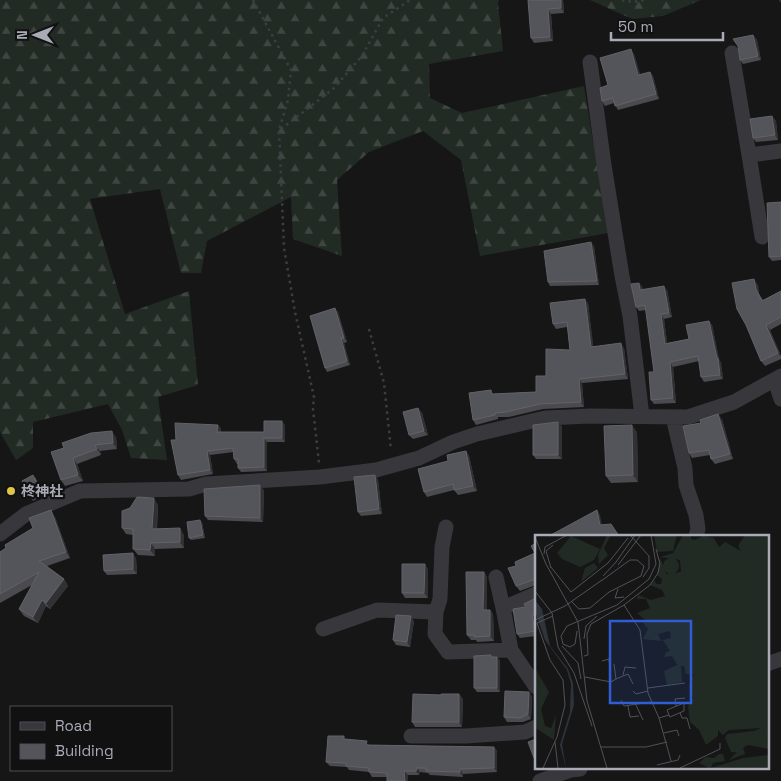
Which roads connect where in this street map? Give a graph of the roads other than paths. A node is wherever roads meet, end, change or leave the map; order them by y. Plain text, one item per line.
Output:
1 (732, 53) dead end
2 (590, 62) dead end
3 (781, 151) edge
4 (749, 155) junction
5 (762, 236) dead end
6 (778, 378) edge
7 (781, 399) edge
8 (642, 416) junction
9 (673, 417) junction
10 (446, 527) dead end
11 (0, 534) edge
12 (696, 535) edge
13 (496, 577) dead end
14 (535, 594) edge
15 (503, 608) junction
16 (436, 612) junction
17 (323, 629) dead end
18 (511, 650) junction
19 (781, 659) edge
20 (768, 664) edge
21 (535, 686) edge
22 (535, 727) edge
23 (411, 736) dead end
24 (580, 772) edge
25 (540, 781) edge

1 - 4 street
2 - 8 street
3 - 4 street
4 - 5 street
6 - 7 street
6 - 9 street
8 - 9 street
8 - 11 street
9 - 12 street
10 - 16 street
13 - 15 street
14 - 15 street
15 - 18 street
16 - 17 street
16 - 18 street
18 - 21 street
19 - 20 street
22 - 23 street
24 - 25 street

